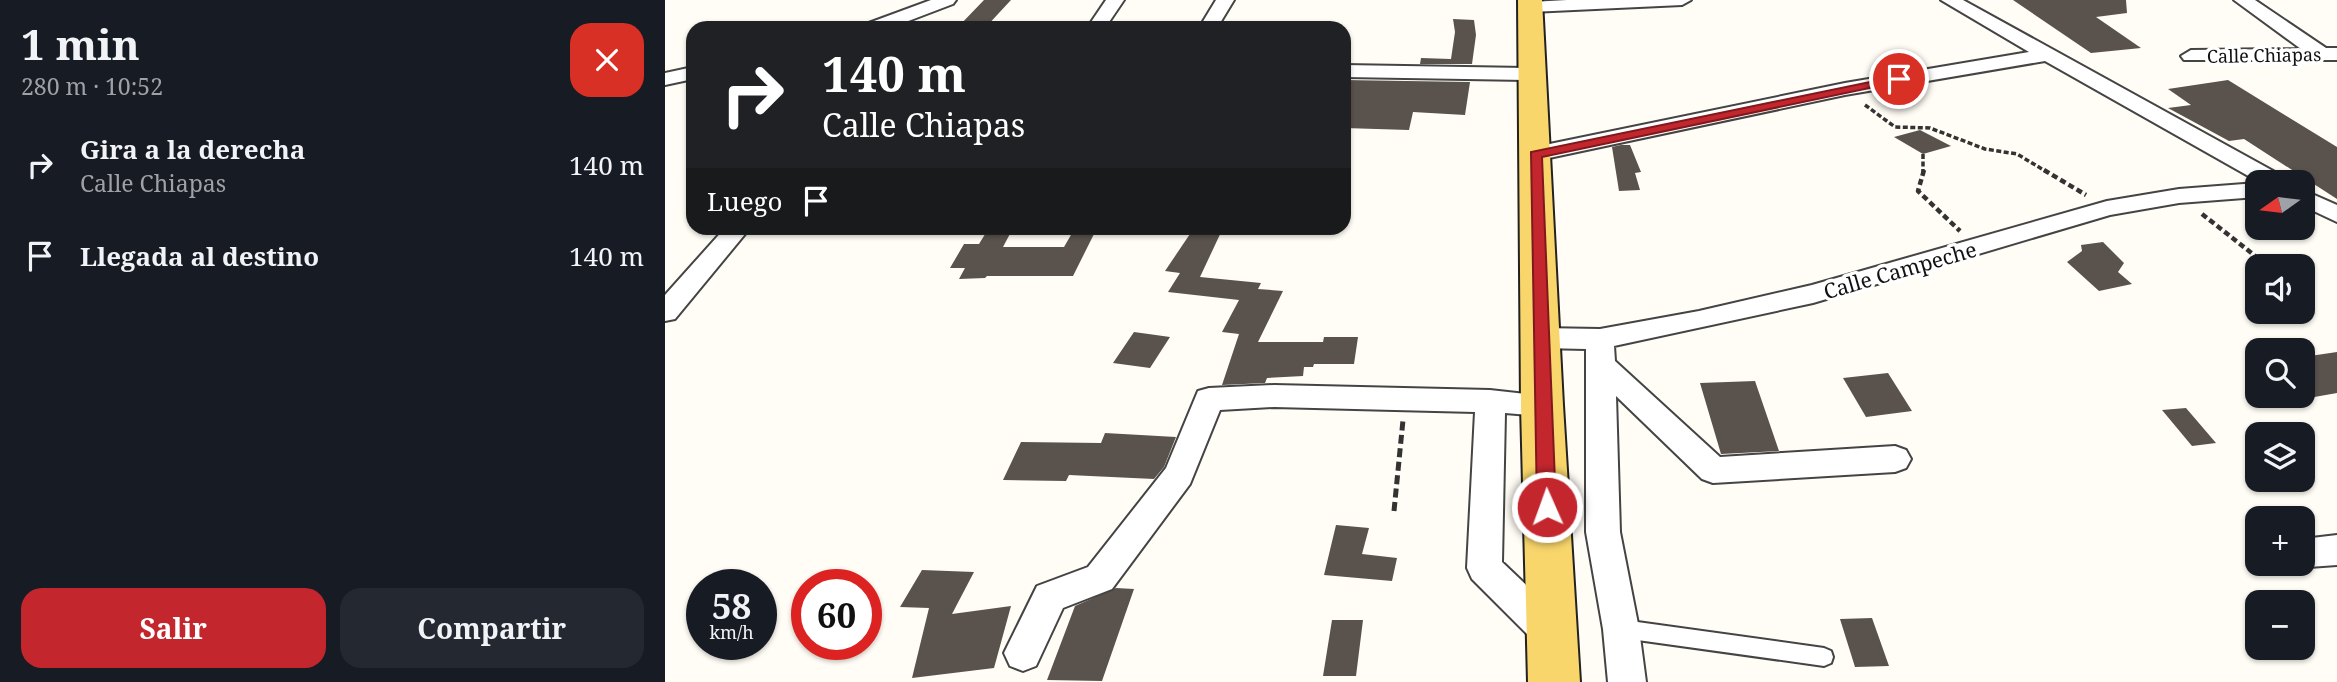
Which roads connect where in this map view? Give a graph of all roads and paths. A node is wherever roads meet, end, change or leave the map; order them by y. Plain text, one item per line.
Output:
1 (947, 0) edge
2 (1115, 0) edge
3 (1225, 0) edge
4 (1682, 0) edge
5 (1950, 0) edge
6 (2243, 0) edge
7 (1531, 4) edge
8 (892, 21) edge
9 (1101, 21) edge
10 (1212, 21) edge
11 (2051, 54) junction
12 (2191, 56) dead end
13 (2332, 57) edge
14 (1351, 71) edge
15 (686, 74) edge
16 (1532, 74) junction
17 (665, 79) edge
18 (1845, 89) junction
19 (1535, 154) junction
20 (1923, 155) dead end
21 (2255, 170) edge
22 (2245, 191) edge
23 (2315, 191) edge
24 (2337, 191) edge
25 (2179, 196) junction
26 (2315, 203) edge
27 (2107, 208) junction
28 (2337, 215) edge
29 (732, 235) edge
30 (1979, 248) junction
31 (2253, 254) edge
32 (665, 312) edge
33 (1541, 338) junction
34 (1600, 351) junction
35 (1405, 398) junction
36 (1490, 401) junction
37 (1542, 405) junction
38 (1895, 459) dead end
39 (1394, 511) dead end
40 (1621, 629) junction
41 (1552, 634) junction
42 (1023, 653) dead end
43 (1824, 657) dead end
44 (1554, 682) edge
45 (1627, 682) edge

1 - 8 street
2 - 9 street
3 - 10 street
4 - 7 street
5 - 11 street
6 - 13 street
7 - 16 main road
11 - 18 street
11 - 21 street
12 - 13 street, Calle Chiapas
14 - 16 street
15 - 17 street
16 - 19 main road
18 - 19 street
18 - 27 path
19 - 33 main road
20 - 30 path
22 - 25 street, Calle Campeche
23 - 24 street
25 - 27 street, Calle Campeche
25 - 31 path
26 - 28 street
27 - 30 street, Calle Campeche
29 - 32 street
30 - 34 street, Calle Campeche
33 - 34 street, Calle Campeche
33 - 37 main road
34 - 38 street
34 - 40 street
35 - 36 street
35 - 39 path
35 - 42 street
36 - 37 street
36 - 41 street
37 - 41 main road
40 - 43 lane
40 - 45 street
41 - 44 main road

